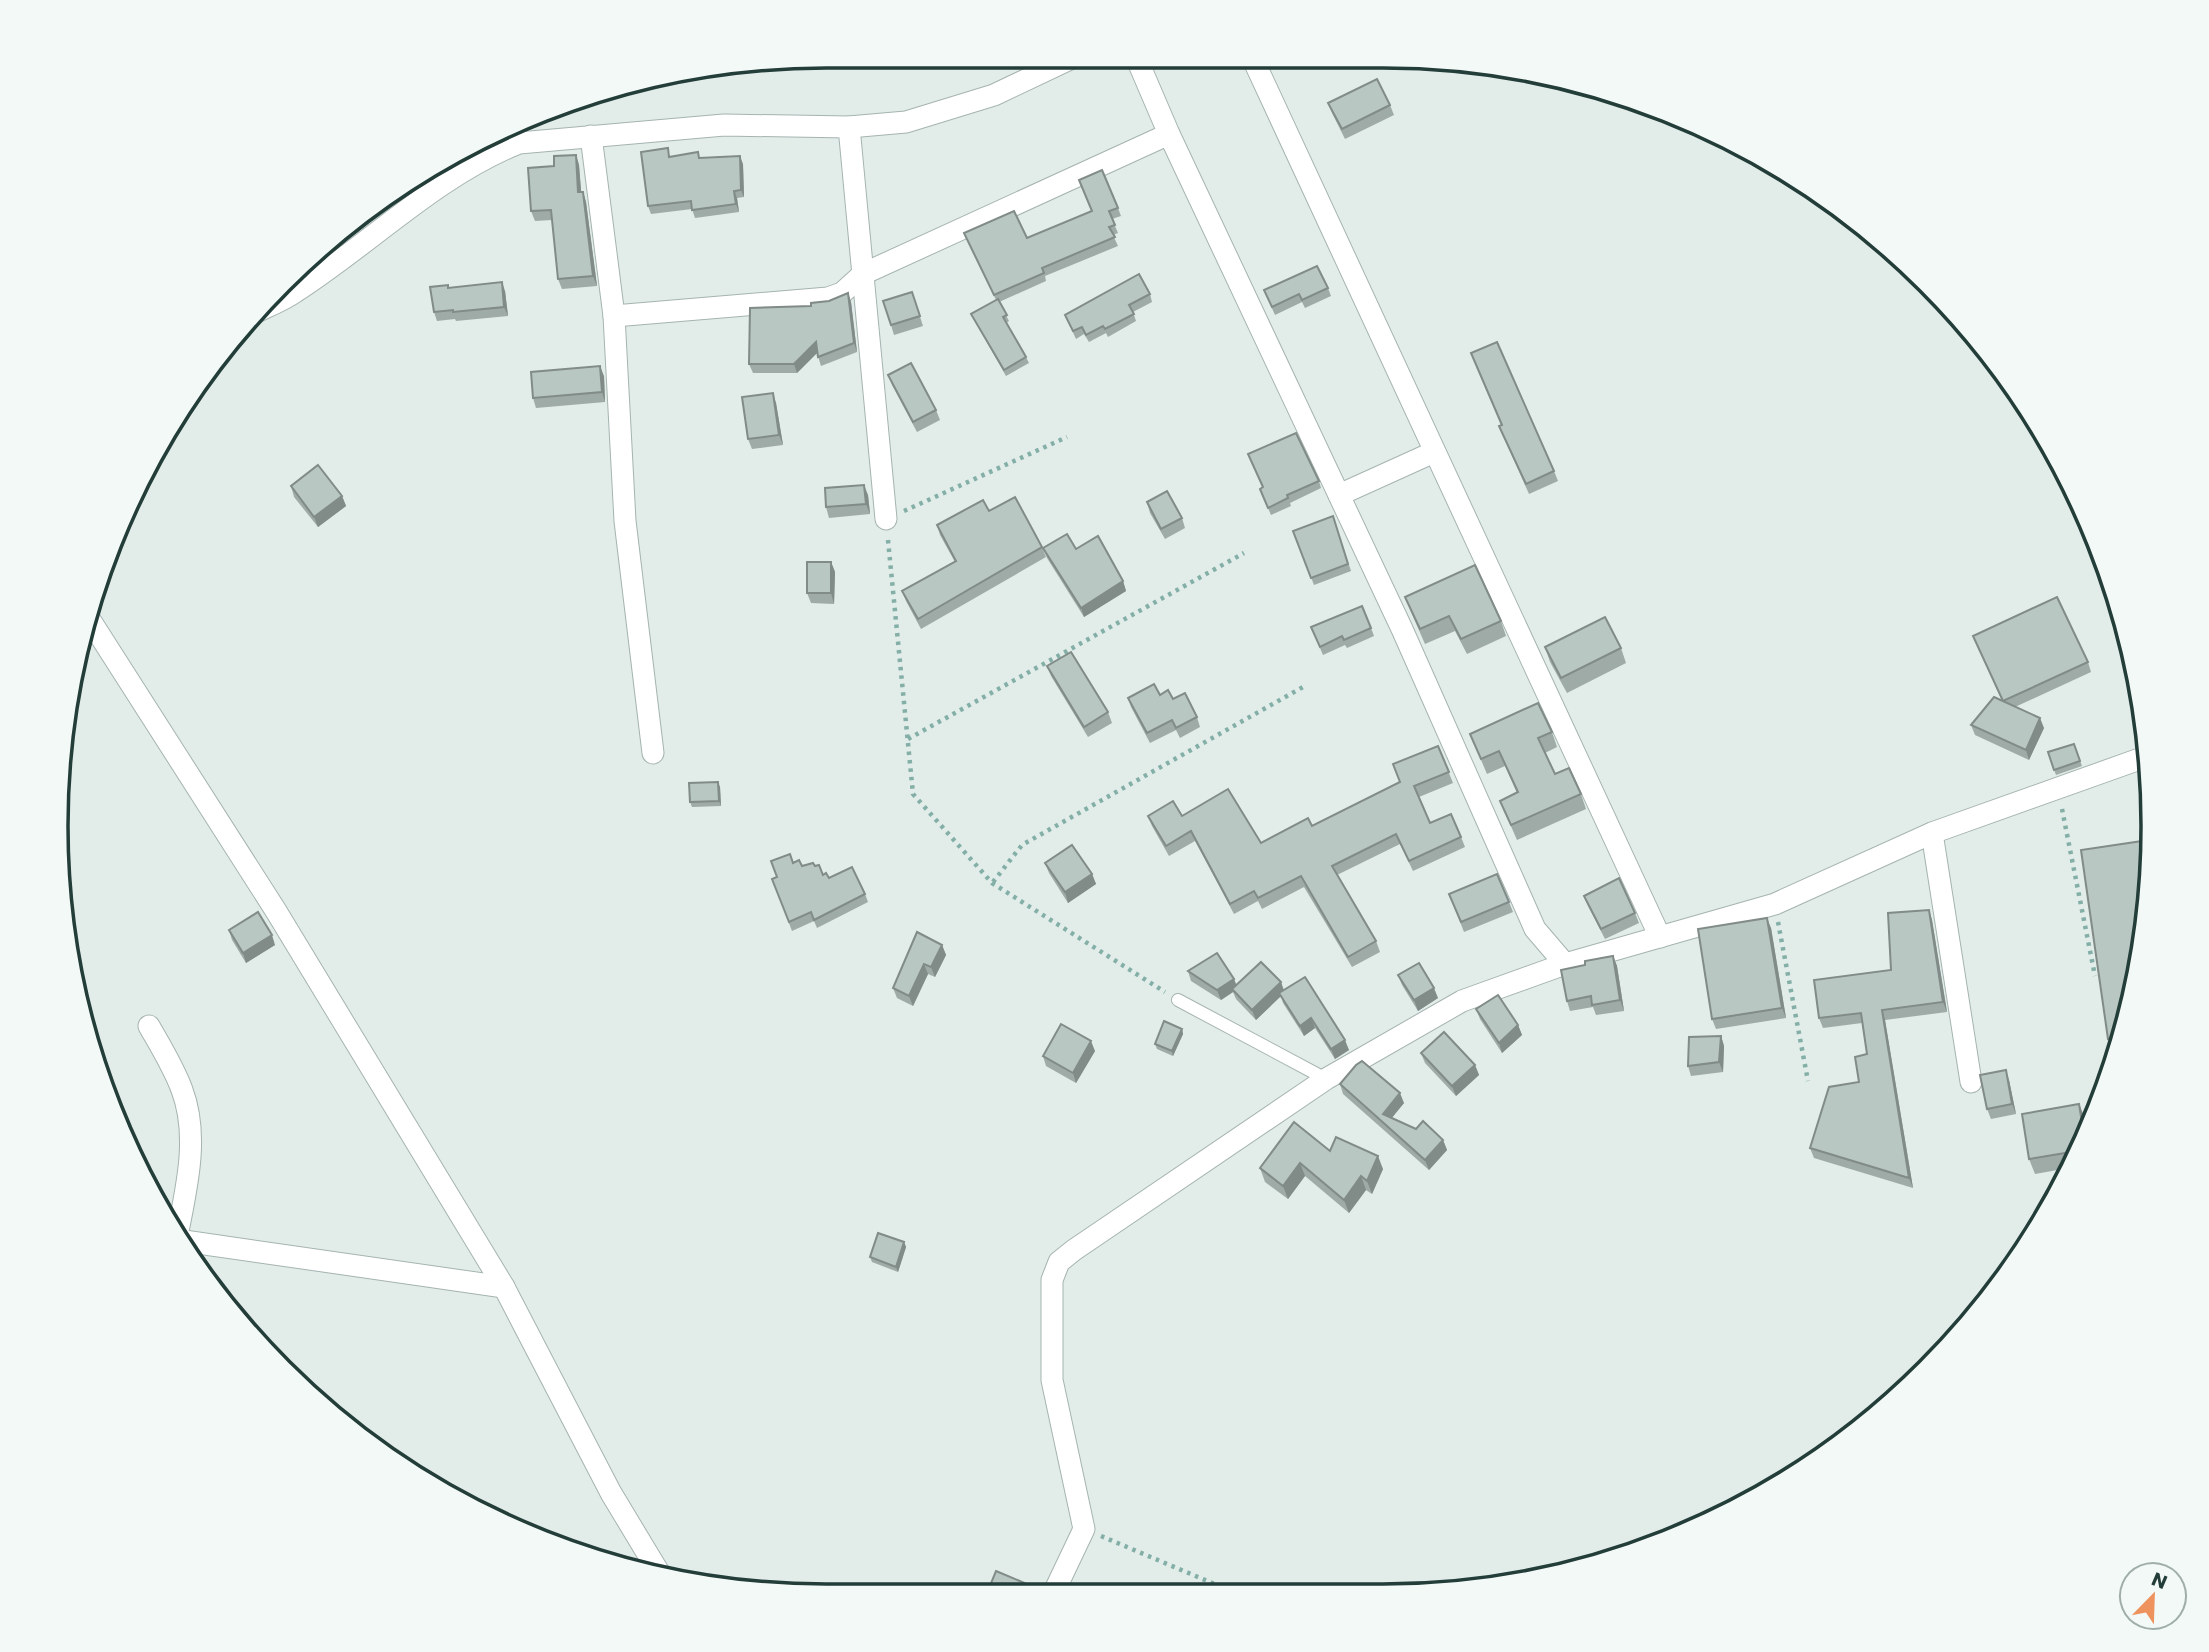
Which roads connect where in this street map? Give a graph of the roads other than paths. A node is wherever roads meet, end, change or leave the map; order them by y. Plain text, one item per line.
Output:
1 (1051, 68) edge
2 (1141, 68) edge
3 (1257, 68) edge
4 (849, 127) junction
5 (1169, 134) junction
6 (591, 136) junction
7 (863, 274) junction
8 (281, 299) edge
9 (614, 316) junction
10 (1434, 452) junction
11 (1339, 495) junction
12 (886, 519) road end
13 (95, 627) edge
14 (653, 753) dead end
15 (2137, 761) edge
16 (1932, 833) junction
17 (1660, 937) junction
18 (1566, 964) junction
19 (1178, 1000) road end
20 (149, 1026) dead end
21 (1326, 1079) junction
22 (1971, 1082) dead end
23 (180, 1221) edge
24 (193, 1242) edge
25 (504, 1287) junction
26 (653, 1563) edge
27 (1058, 1584) edge

1 - 4 street
2 - 5 street
3 - 10 street
4 - 6 street
4 - 7 street
5 - 7 street
5 - 11 street
6 - 8 street
6 - 9 street
7 - 9 street
7 - 12 street
9 - 14 street
10 - 11 street
10 - 17 street
11 - 18 street
13 - 25 street
15 - 16 street
16 - 17 street
16 - 22 street
17 - 18 street
18 - 21 street
19 - 21 lane
20 - 23 street
21 - 27 street
24 - 25 street
25 - 26 street

